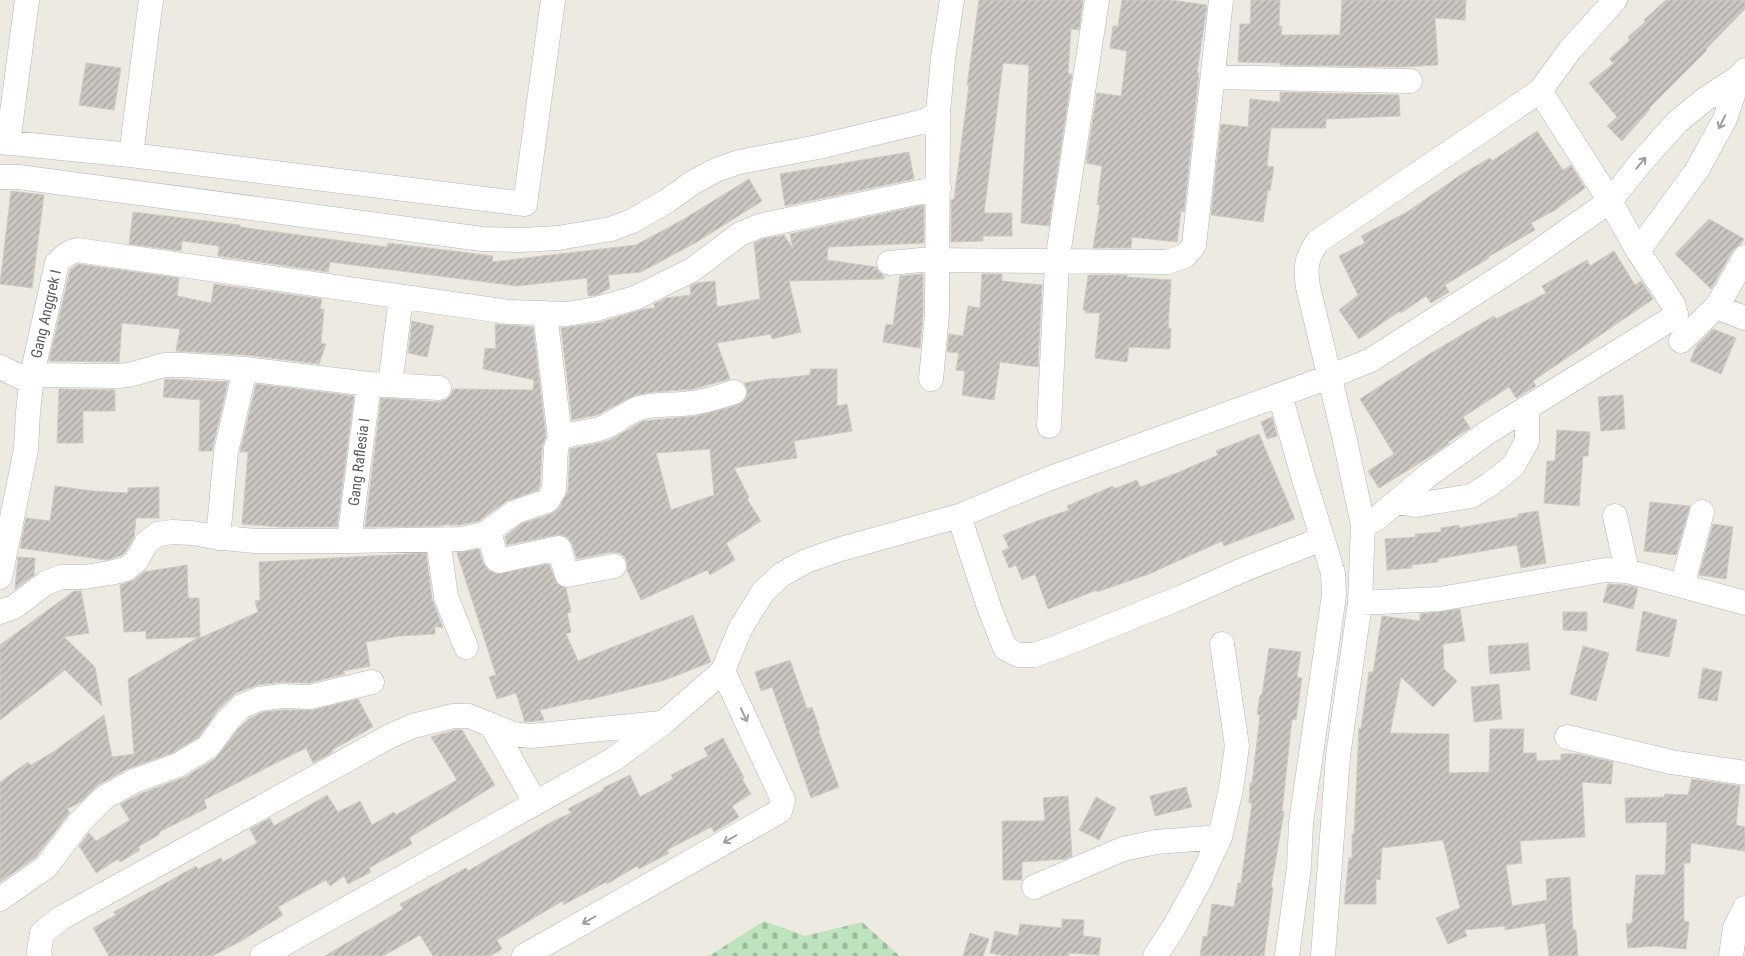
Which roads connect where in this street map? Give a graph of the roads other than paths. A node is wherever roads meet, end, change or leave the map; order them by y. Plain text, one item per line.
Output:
1 (27, 0) edge
2 (152, 0) edge
3 (553, 0) edge
4 (952, 0) edge
5 (1097, 0) edge
6 (1221, 0) edge
7 (1615, 0) edge
8 (1742, 73) edge
9 (1213, 77) junction
10 (1410, 81) dead end
11 (1540, 91) junction
12 (938, 113) junction
13 (4, 142) edge
14 (131, 156) junction
15 (0, 178) edge
16 (938, 188) junction
17 (1610, 201) junction
18 (1638, 250) junction
19 (1745, 257) edge
20 (937, 260) junction
21 (1057, 262) junction
22 (889, 263) dead end
23 (402, 297) junction
24 (1718, 306) junction
25 (545, 313) junction
26 (1745, 318) edge
27 (1681, 341) dead end
28 (0, 367) edge
29 (245, 369) junction
30 (1329, 377) junction
31 (32, 379) junction
32 (932, 380) dead end
33 (379, 384) junction
34 (439, 388) dead end
35 (734, 392) dead end
36 (1280, 395) junction
37 (1527, 408) junction
38 (1049, 426) dead end
39 (560, 438) junction
40 (1397, 502) junction
41 (1702, 512) dead end
42 (959, 516) junction
43 (1615, 516) dead end
44 (1363, 525) junction
45 (489, 531) junction
46 (218, 538) junction
47 (1322, 539) junction
48 (438, 540) junction
49 (349, 541) junction
50 (614, 566) dead end
51 (1626, 571) junction
52 (0, 577) edge
53 (1682, 586) junction
54 (1360, 603) junction
55 (1745, 604) edge
56 (0, 612) edge
57 (1222, 644) dead end
58 (466, 648) dead end
59 (723, 671) junction
60 (372, 682) dead end
61 (663, 723) junction
62 (492, 726) junction
63 (1567, 737) dead end
64 (1745, 773) edge
65 (535, 802) junction
66 (1220, 837) junction
67 (1034, 887) dead end
68 (0, 900) edge
69 (1745, 908) edge
70 (40, 956) edge
71 (262, 956) edge
72 (524, 956) edge
73 (1155, 956) edge
74 (1287, 956) edge
75 (1323, 956) edge
76 (1731, 956) edge

1 - 13 street
2 - 14 street
3 - 14 street
4 - 12 street
5 - 21 street
6 - 9 street
7 - 11 street
17 -> 8 street
8 -> 18 street
9 - 10 street
9 - 21 street
11 - 17 street
11 - 30 street
12 - 15 street
12 - 16 street
13 - 14 street
16 - 20 street
16 - 25 street
17 - 18 street
17 - 30 street
18 - 37 street
19 - 24 street
20 - 21 street
20 - 22 street
20 - 32 street
21 - 38 street
23 - 25 street
23 - 31 street, Gang Anggrek I
23 - 33 street, Gang Raflesia I
24 - 26 street
24 - 27 street
25 - 39 street
28 - 31 street
29 - 31 street
29 - 33 street
29 - 46 street
30 - 36 street
30 - 44 street
31 - 52 street, Gang Anggrek I
33 - 34 street
33 - 49 street, Gang Raflesia I
35 - 39 street
36 - 42 street
36 - 47 street
37 - 40 street
37 - 40 street
39 - 45 street
40 - 44 street
41 - 53 street
42 - 47 street
42 - 59 street
43 - 51 street
44 - 54 street
45 - 48 street
45 - 50 street
46 - 49 street
46 - 56 street
47 - 74 street
48 - 49 street
48 - 58 street
51 - 53 street
51 - 54 street
53 - 55 street
54 - 75 street
57 - 66 street
59 - 61 street
59 -> 72 street
60 - 68 street
61 - 62 street
61 - 65 street
62 - 65 street
62 - 70 street
63 - 64 street
65 - 71 street
66 - 67 street
66 - 73 street
69 - 76 street

